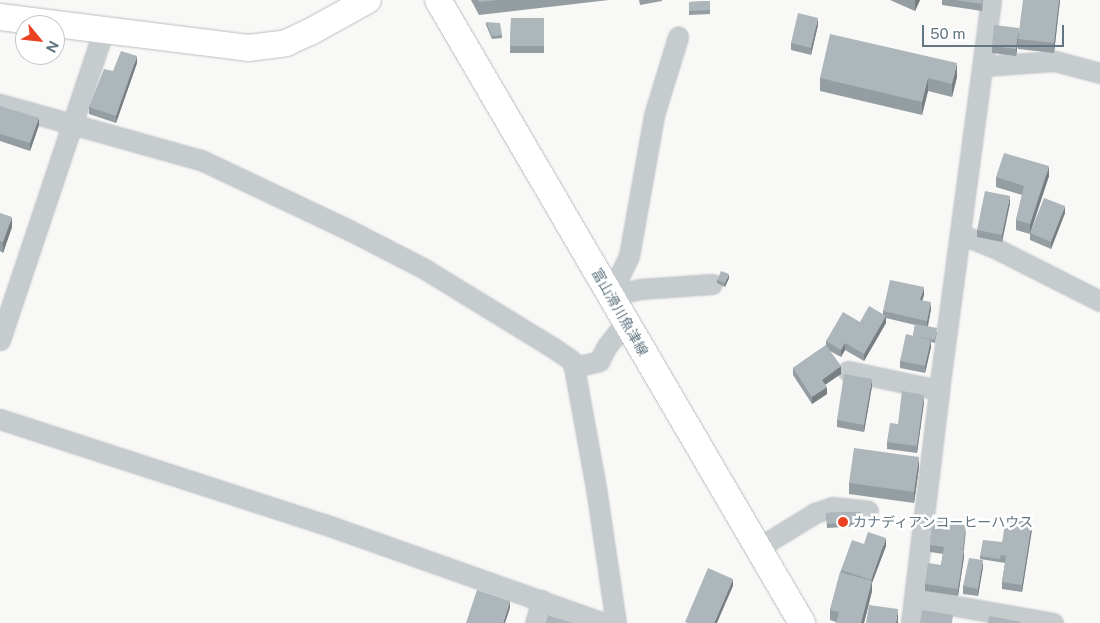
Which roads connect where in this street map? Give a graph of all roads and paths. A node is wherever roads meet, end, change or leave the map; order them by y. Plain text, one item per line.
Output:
1 (368, 0) edge
2 (438, 0) edge
3 (991, 0) edge
4 (0, 17) edge
5 (104, 30) junction
6 (678, 37) dead end
7 (983, 66) junction
8 (1100, 74) edge
9 (0, 104) edge
10 (73, 126) junction
11 (960, 234) junction
12 (712, 284) dead end
13 (610, 295) junction
14 (1100, 301) edge
15 (628, 326) junction
16 (0, 340) edge
17 (574, 367) junction
18 (848, 371) dead end
19 (939, 390) junction
20 (0, 419) edge
21 (868, 510) dead end
22 (758, 548) junction
23 (916, 599) junction
24 (542, 600) junction
25 (976, 616) edge
26 (535, 623) edge
27 (603, 623) edge
28 (616, 623) edge
29 (802, 623) edge
30 (911, 623) edge
31 (1053, 623) edge

1 - 5 main road
2 - 13 main road, 富山滑川魚津線
3 - 7 street
4 - 5 main road
5 - 10 street
6 - 13 street
7 - 8 street
7 - 11 street
9 - 10 street
10 - 16 street
10 - 17 street
11 - 14 street
11 - 19 street
12 - 13 street
13 - 15 main road, 富山滑川魚津線
15 - 17 street
15 - 22 main road, 富山滑川魚津線
17 - 28 street
18 - 19 street
19 - 23 street
20 - 24 street
21 - 22 street
22 - 29 main road, 富山滑川魚津線
23 - 25 street
23 - 30 street
24 - 26 street
24 - 27 street
25 - 31 street

